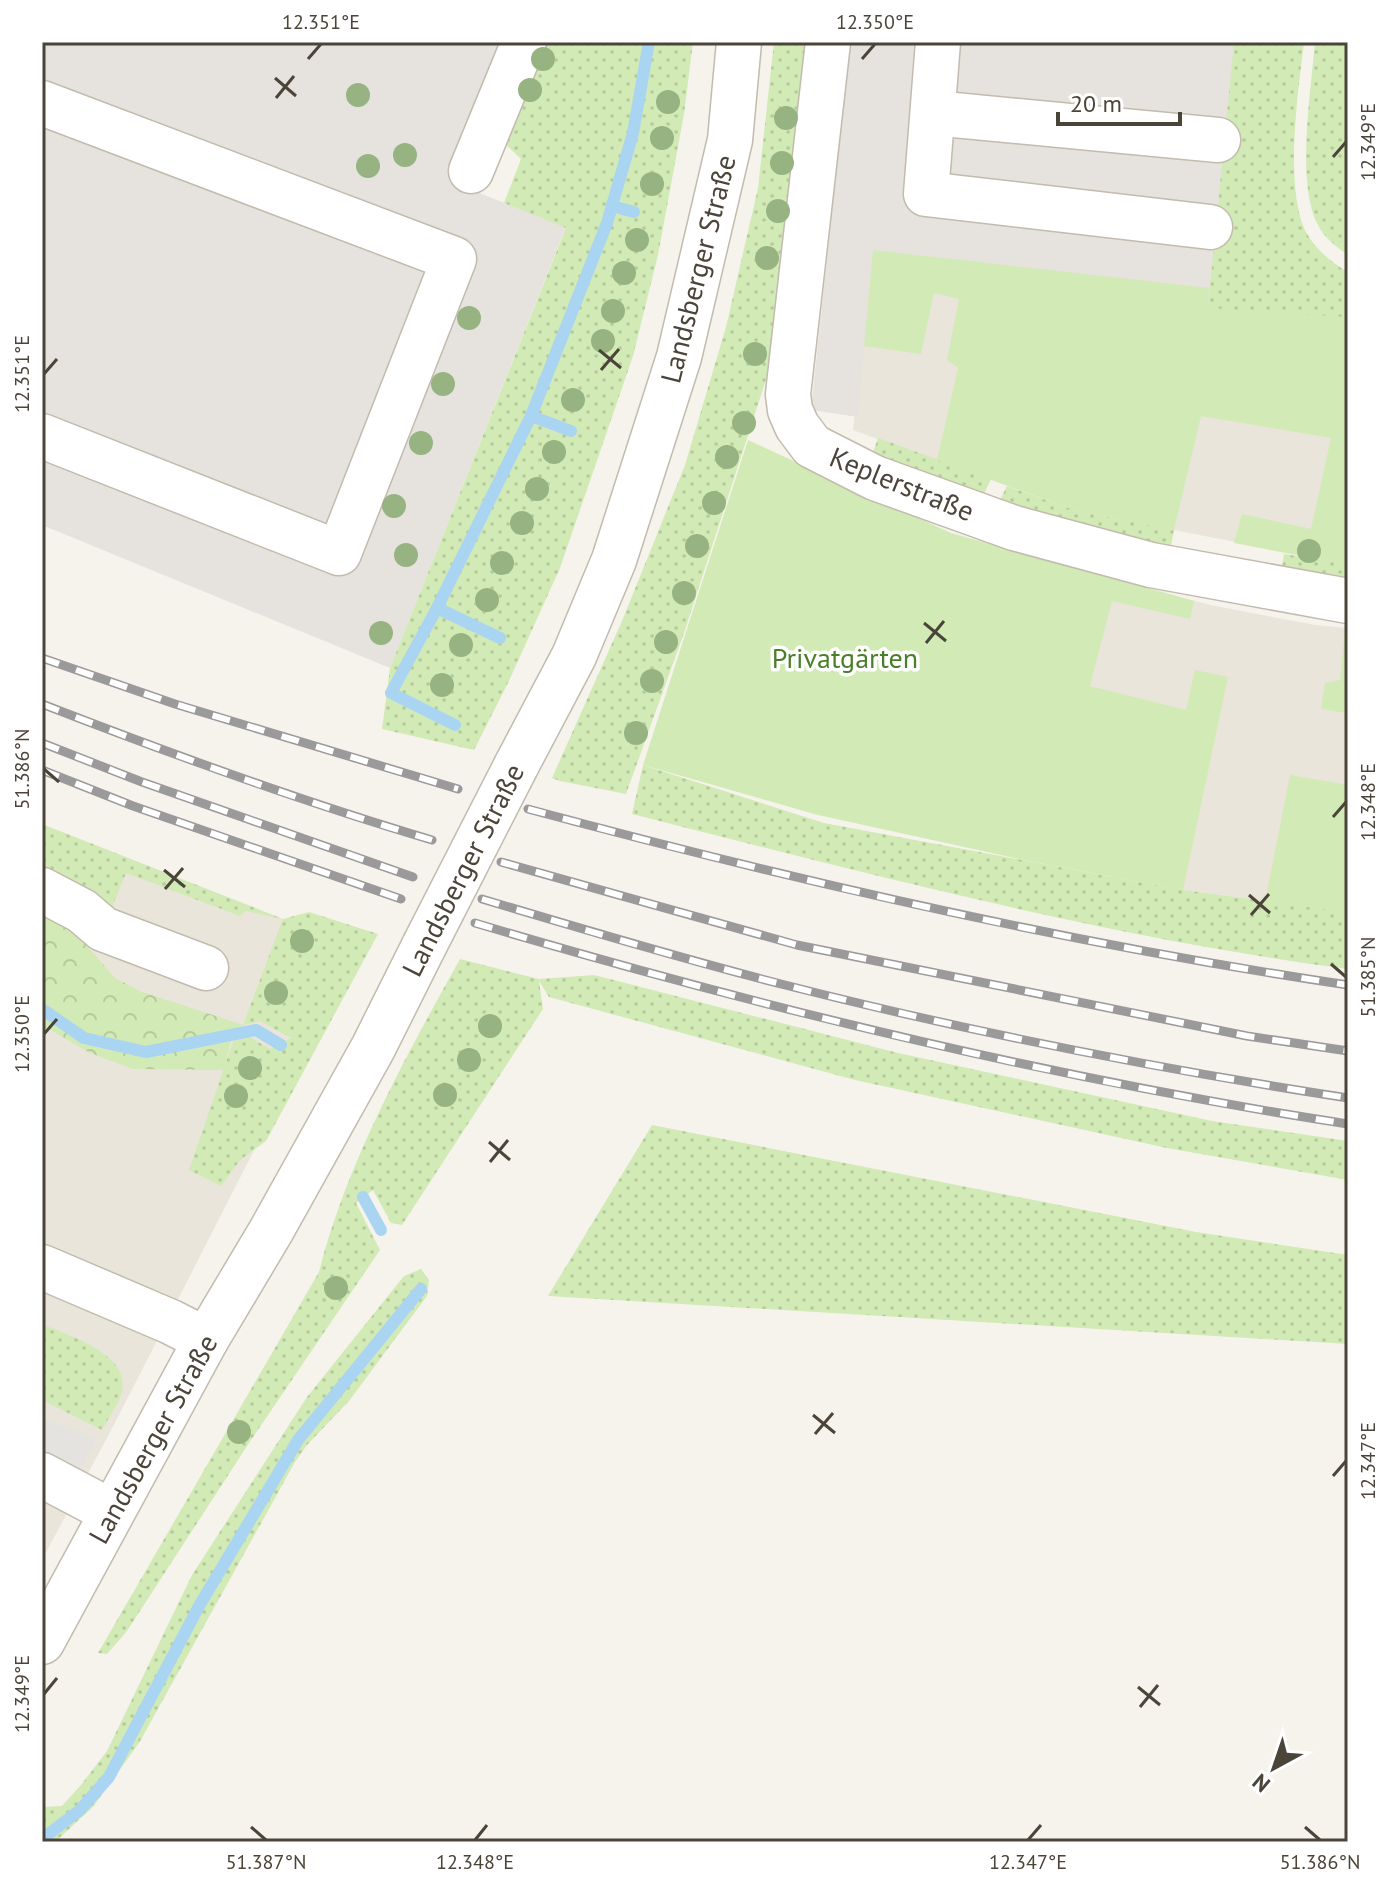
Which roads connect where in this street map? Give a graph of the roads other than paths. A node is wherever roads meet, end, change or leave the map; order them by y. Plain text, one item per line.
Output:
1 (524, 42) edge
2 (739, 42) edge
3 (828, 42) edge
4 (938, 42) edge
5 (42, 103) edge
6 (933, 113) junction
7 (1218, 140) dead end
8 (471, 171) dead end
9 (1210, 227) dead end
10 (42, 436) edge
11 (1348, 601) edge
12 (42, 890) edge
13 (206, 968) dead end
14 (42, 1267) edge
15 (206, 1340) junction
16 (42, 1475) edge
17 (112, 1512) junction
18 (42, 1642) edge

1 - 8 street
2 - 15 street, Landsberger Straße, bridge
3 - 11 street, Keplerstraße
4 - 6 street
5 - 10 street
6 - 7 street
6 - 9 street
12 - 13 street
14 - 15 street
15 - 17 street, Landsberger Straße
16 - 17 street
17 - 18 street, Landsberger Straße

